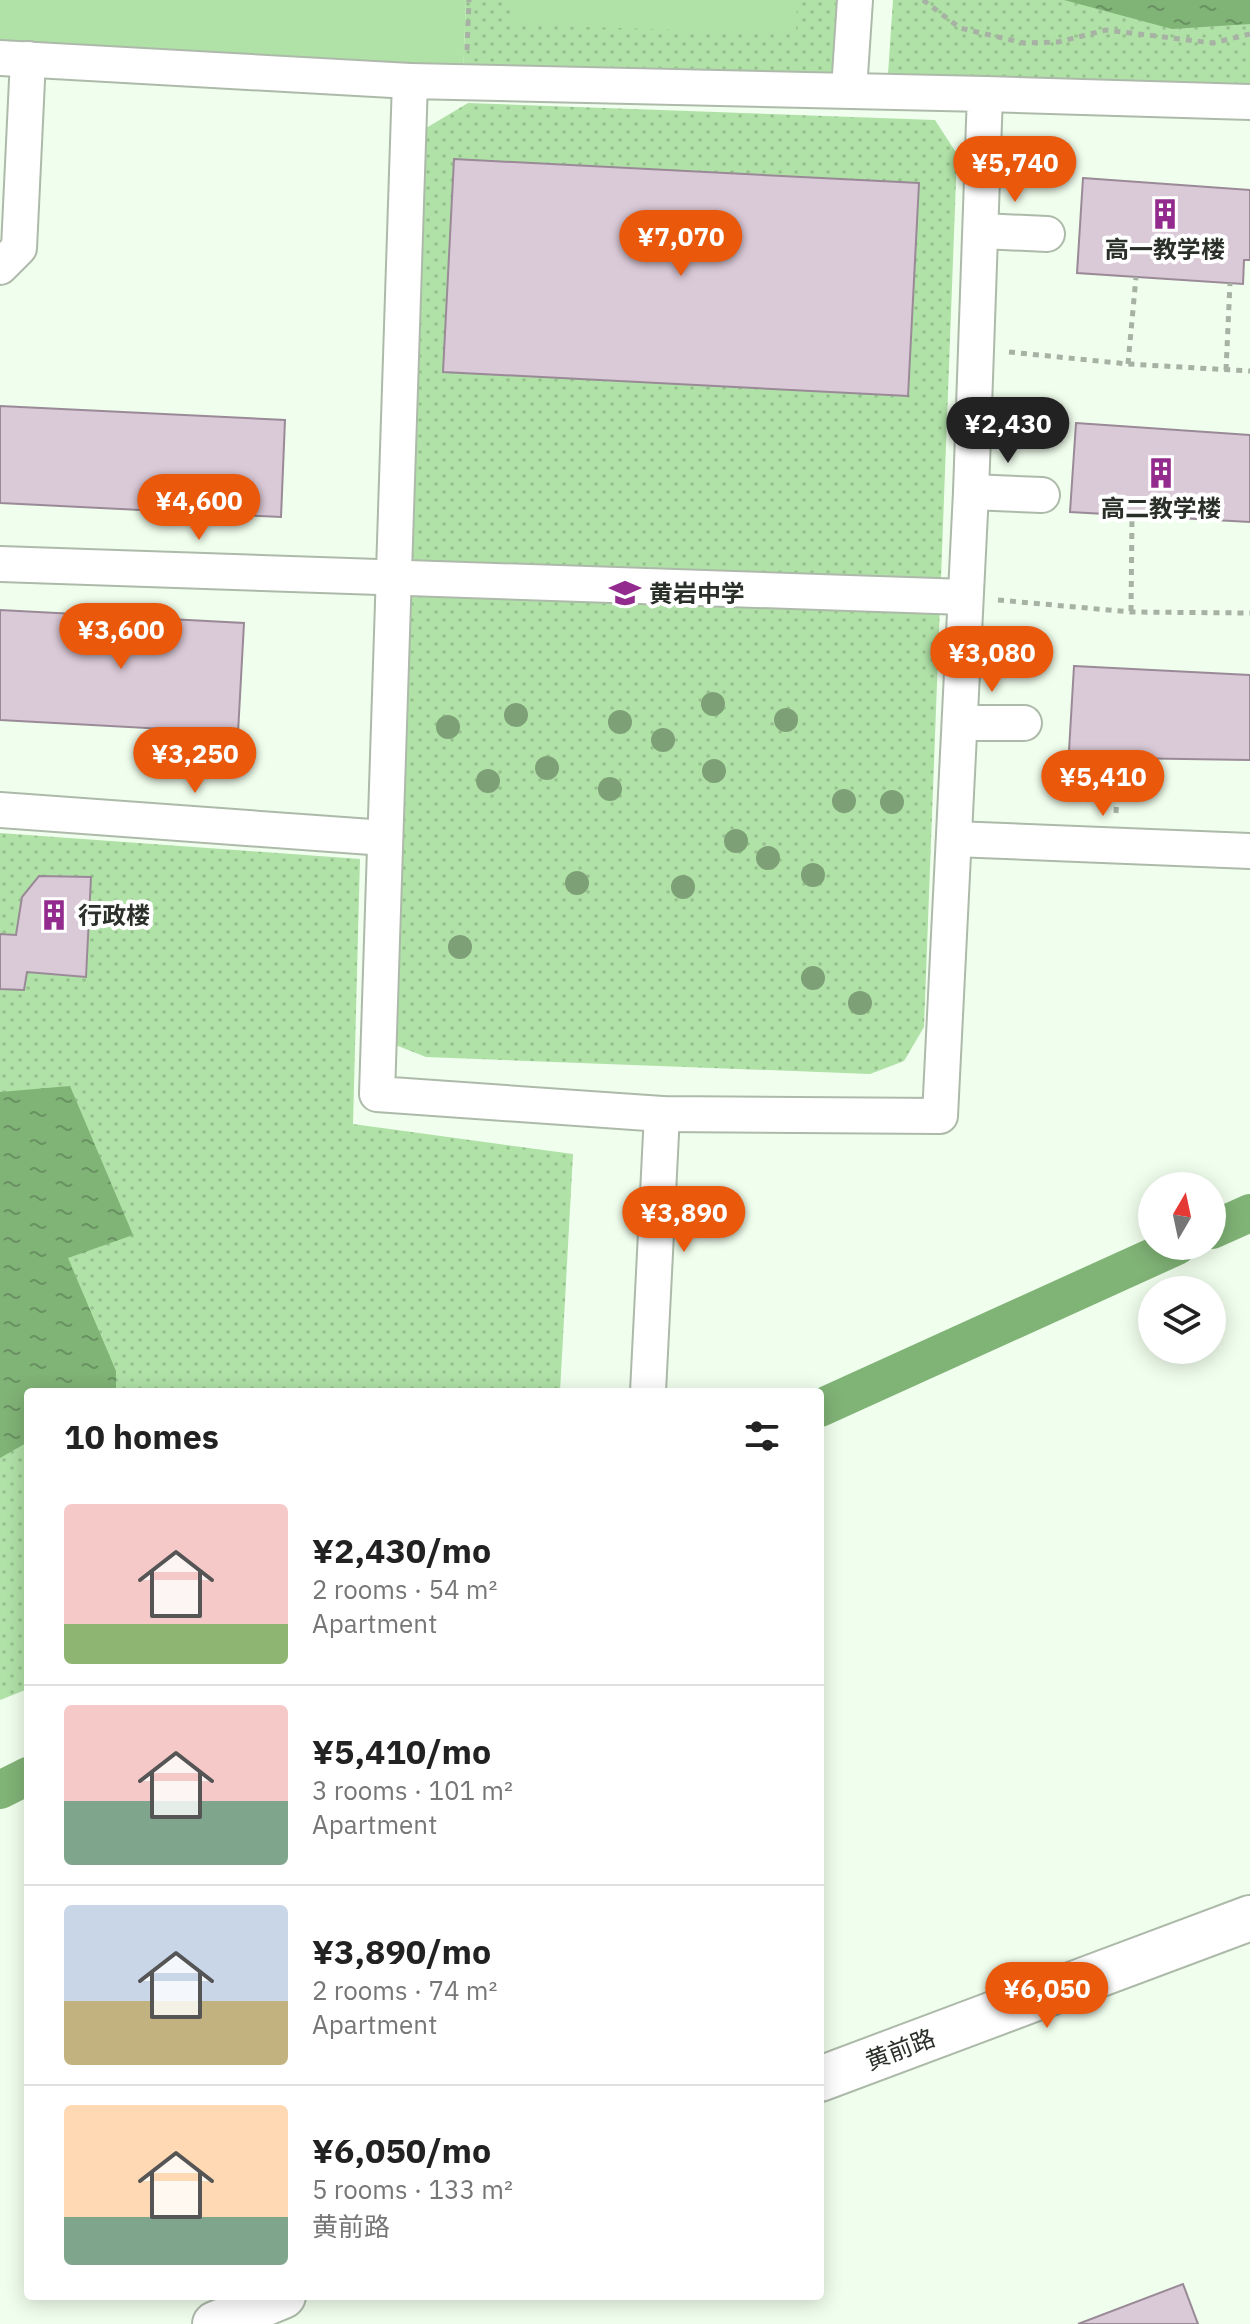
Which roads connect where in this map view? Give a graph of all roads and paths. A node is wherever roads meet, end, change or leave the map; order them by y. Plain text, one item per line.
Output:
1 (469, 0) edge
2 (855, 0) edge
3 (923, 0) edge
4 (1250, 34) edge
5 (14, 58) edge
6 (410, 81) junction
7 (465, 83) junction
8 (849, 90) junction
9 (985, 94) junction
10 (1250, 102) edge
11 (982, 231) junction
12 (1047, 234) dead end
13 (0, 267) edge
14 (1136, 277) dead end
15 (1230, 283) dead end
16 (976, 349) junction
17 (1128, 364) junction
18 (1226, 370) junction
19 (1250, 371) edge
20 (971, 492) junction
21 (1042, 495) dead end
22 (1132, 516) dead end
23 (0, 564) edge
24 (396, 578) junction
25 (965, 597) junction
26 (1131, 612) junction
27 (1250, 613) edge
28 (960, 723) junction
29 (1024, 723) dead end
30 (1119, 758) dead end
31 (0, 810) edge
32 (385, 838) junction
33 (954, 839) junction
34 (1113, 847) junction
35 (1250, 851) edge
36 (662, 1114) junction
37 (648, 1388) edge
38 (1250, 1918) edge
39 (824, 2078) edge
40 (273, 2300) edge
41 (215, 2324) edge

1 - 7 path
2 - 8 street
3 - 4 path
5 - 6 street
5 - 13 street
6 - 7 street
6 - 24 street
7 - 8 street
8 - 9 street
9 - 10 street
9 - 11 street
11 - 12 street
11 - 16 street
14 - 17 path
15 - 18 path
16 - 17 path
16 - 20 street
17 - 18 path
18 - 19 path
20 - 21 street
20 - 25 street
22 - 26 path
23 - 24 street
24 - 25 street
24 - 32 street
25 - 26 path
25 - 28 street
26 - 27 path
28 - 29 street
28 - 33 street
30 - 34 path
31 - 32 street
32 - 36 street
33 - 34 street
33 - 36 street
34 - 35 street
36 - 37 street
38 - 39 main road, 黄前路
40 - 41 main road

